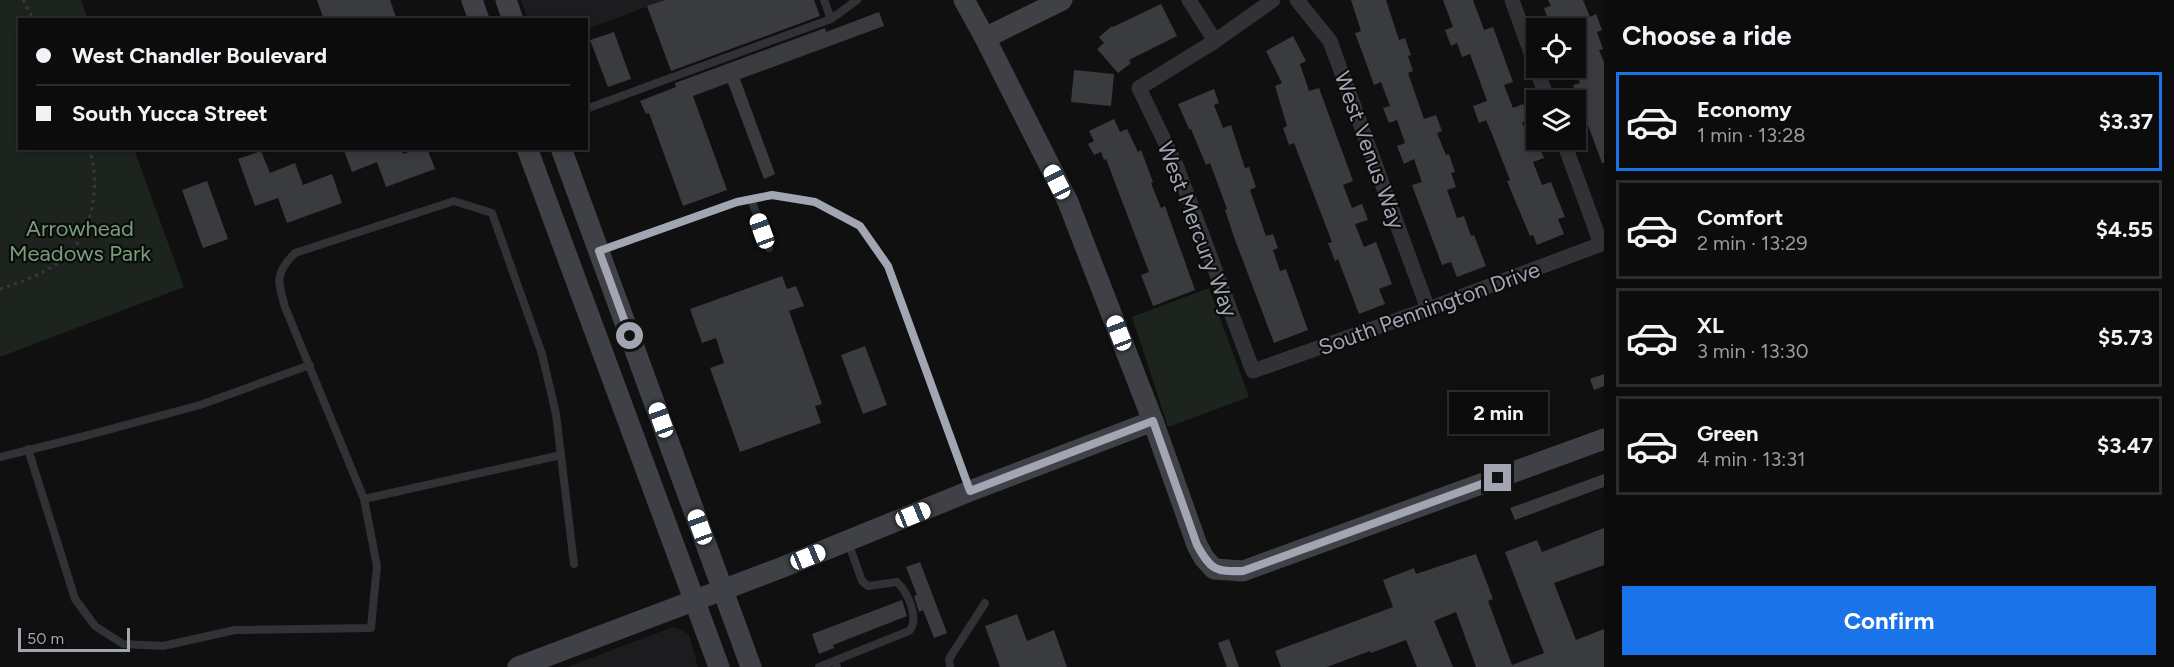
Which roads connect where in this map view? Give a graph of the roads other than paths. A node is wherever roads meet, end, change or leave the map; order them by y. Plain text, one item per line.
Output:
1 (472, 0) edge
2 (506, 0) edge
3 (824, 0) edge
4 (857, 0) edge
5 (964, 0) edge
6 (1062, 0) edge
7 (1189, 0) edge
8 (1273, 0) edge
9 (1297, 0) edge
10 (1512, 0) edge
11 (478, 18) edge
12 (512, 18) edge
13 (831, 19) junction
14 (985, 38) junction
15 (1526, 39) edge
16 (1215, 41) junction
17 (588, 108) edge
18 (528, 150) edge
19 (562, 150) edge
20 (1567, 150) edge
21 (751, 199) junction
22 (1602, 244) edge
23 (768, 248) dead end
24 (599, 251) junction
25 (1428, 309) junction
26 (310, 365) junction
27 (1253, 371) joint
28 (1153, 421) junction
29 (1604, 439) edge
30 (28, 449) junction
31 (561, 455) junction
32 (0, 457) edge
33 (970, 491) junction
34 (364, 499) junction
35 (848, 541) junction
36 (574, 564) dead end
37 (723, 591) junction
38 (694, 602) junction
39 (985, 603) dead end
40 (835, 664) edge
41 (518, 667) edge
42 (719, 667) edge
43 (751, 667) edge
44 (819, 667) edge
45 (951, 667) edge

1 - 11 street
2 - 12 street
3 - 13 lane
4 - 13 lane
5 - 14 street
6 - 14 street
7 - 16 street
8 - 16 street
9 - 25 street, West Venus Way
10 - 15 street
13 - 17 lane
14 - 28 street
16 - 27 street, West Mercury Way
18 - 38 street
19 - 24 street
20 - 22 street
21 - 23 lane
21 - 24 lane
21 - 33 lane
22 - 25 street, South Pennington Drive
24 - 37 street
25 - 27 street, South Pennington Drive
26 - 30 lane
26 - 31 lane
26 - 34 lane
28 - 29 street
28 - 33 street
30 - 32 lane
30 - 34 lane
31 - 34 lane
31 - 36 lane
33 - 35 street
35 - 37 street
35 - 40 lane
37 - 38 street
37 - 43 street
38 - 41 street
38 - 42 street
39 - 45 lane
40 - 44 lane

